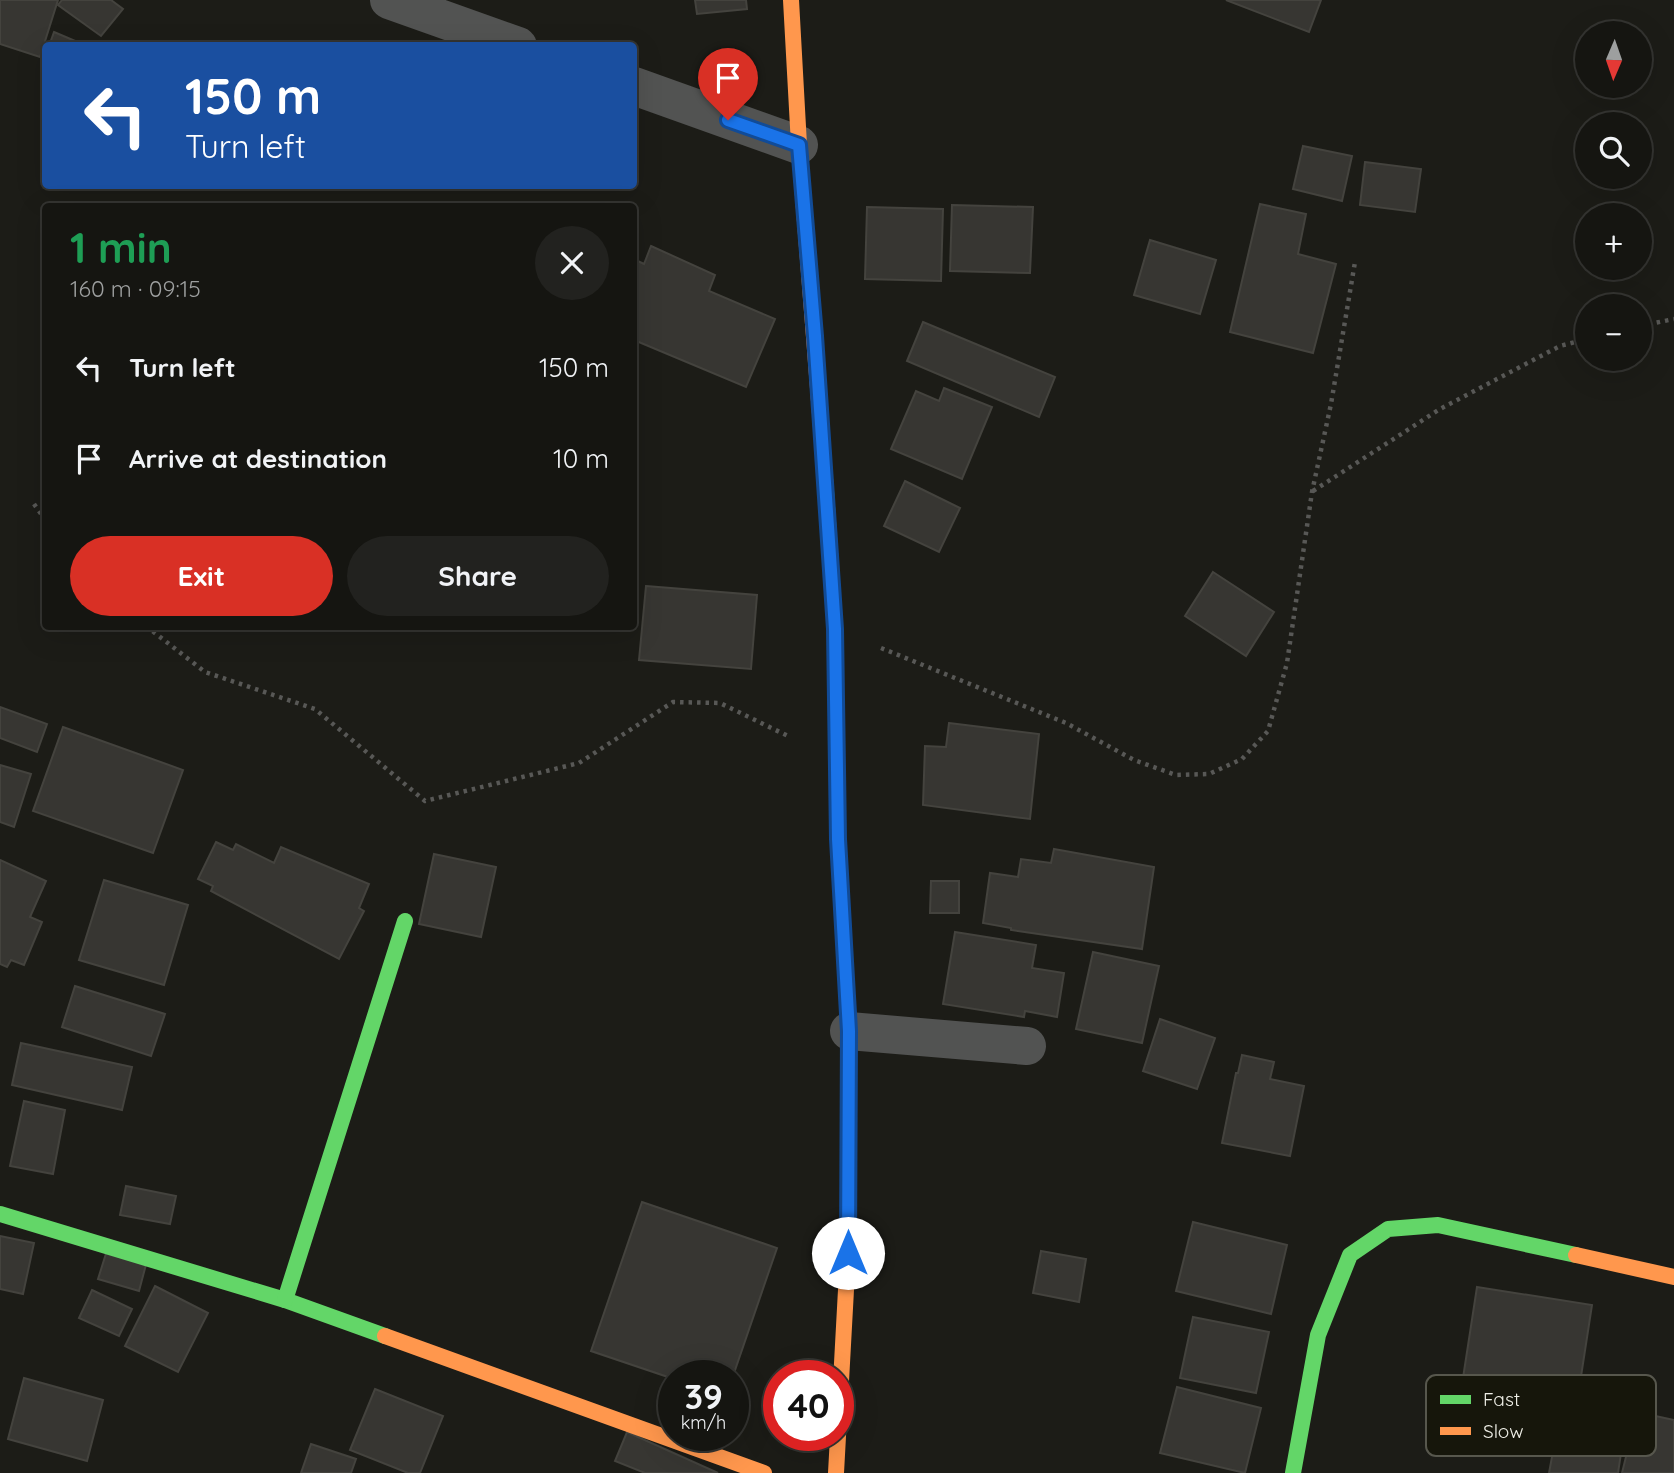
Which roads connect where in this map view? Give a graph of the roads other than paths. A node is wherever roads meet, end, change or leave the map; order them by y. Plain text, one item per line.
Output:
1 (389, 0) edge
2 (791, 0) edge
3 (507, 42) edge
4 (637, 87) edge
5 (799, 145) junction
6 (405, 921) dead end
7 (849, 1031) junction
8 (1027, 1046) dead end
9 (0, 1214) edge
10 (1674, 1277) edge
11 (285, 1300) junction
12 (764, 1473) edge
13 (836, 1473) edge
14 (1293, 1473) edge

1 - 3 street
2 - 5 street
4 - 5 street
5 - 7 street
6 - 11 street
7 - 8 street
7 - 13 street
9 - 11 street
10 - 14 street
11 - 12 street

